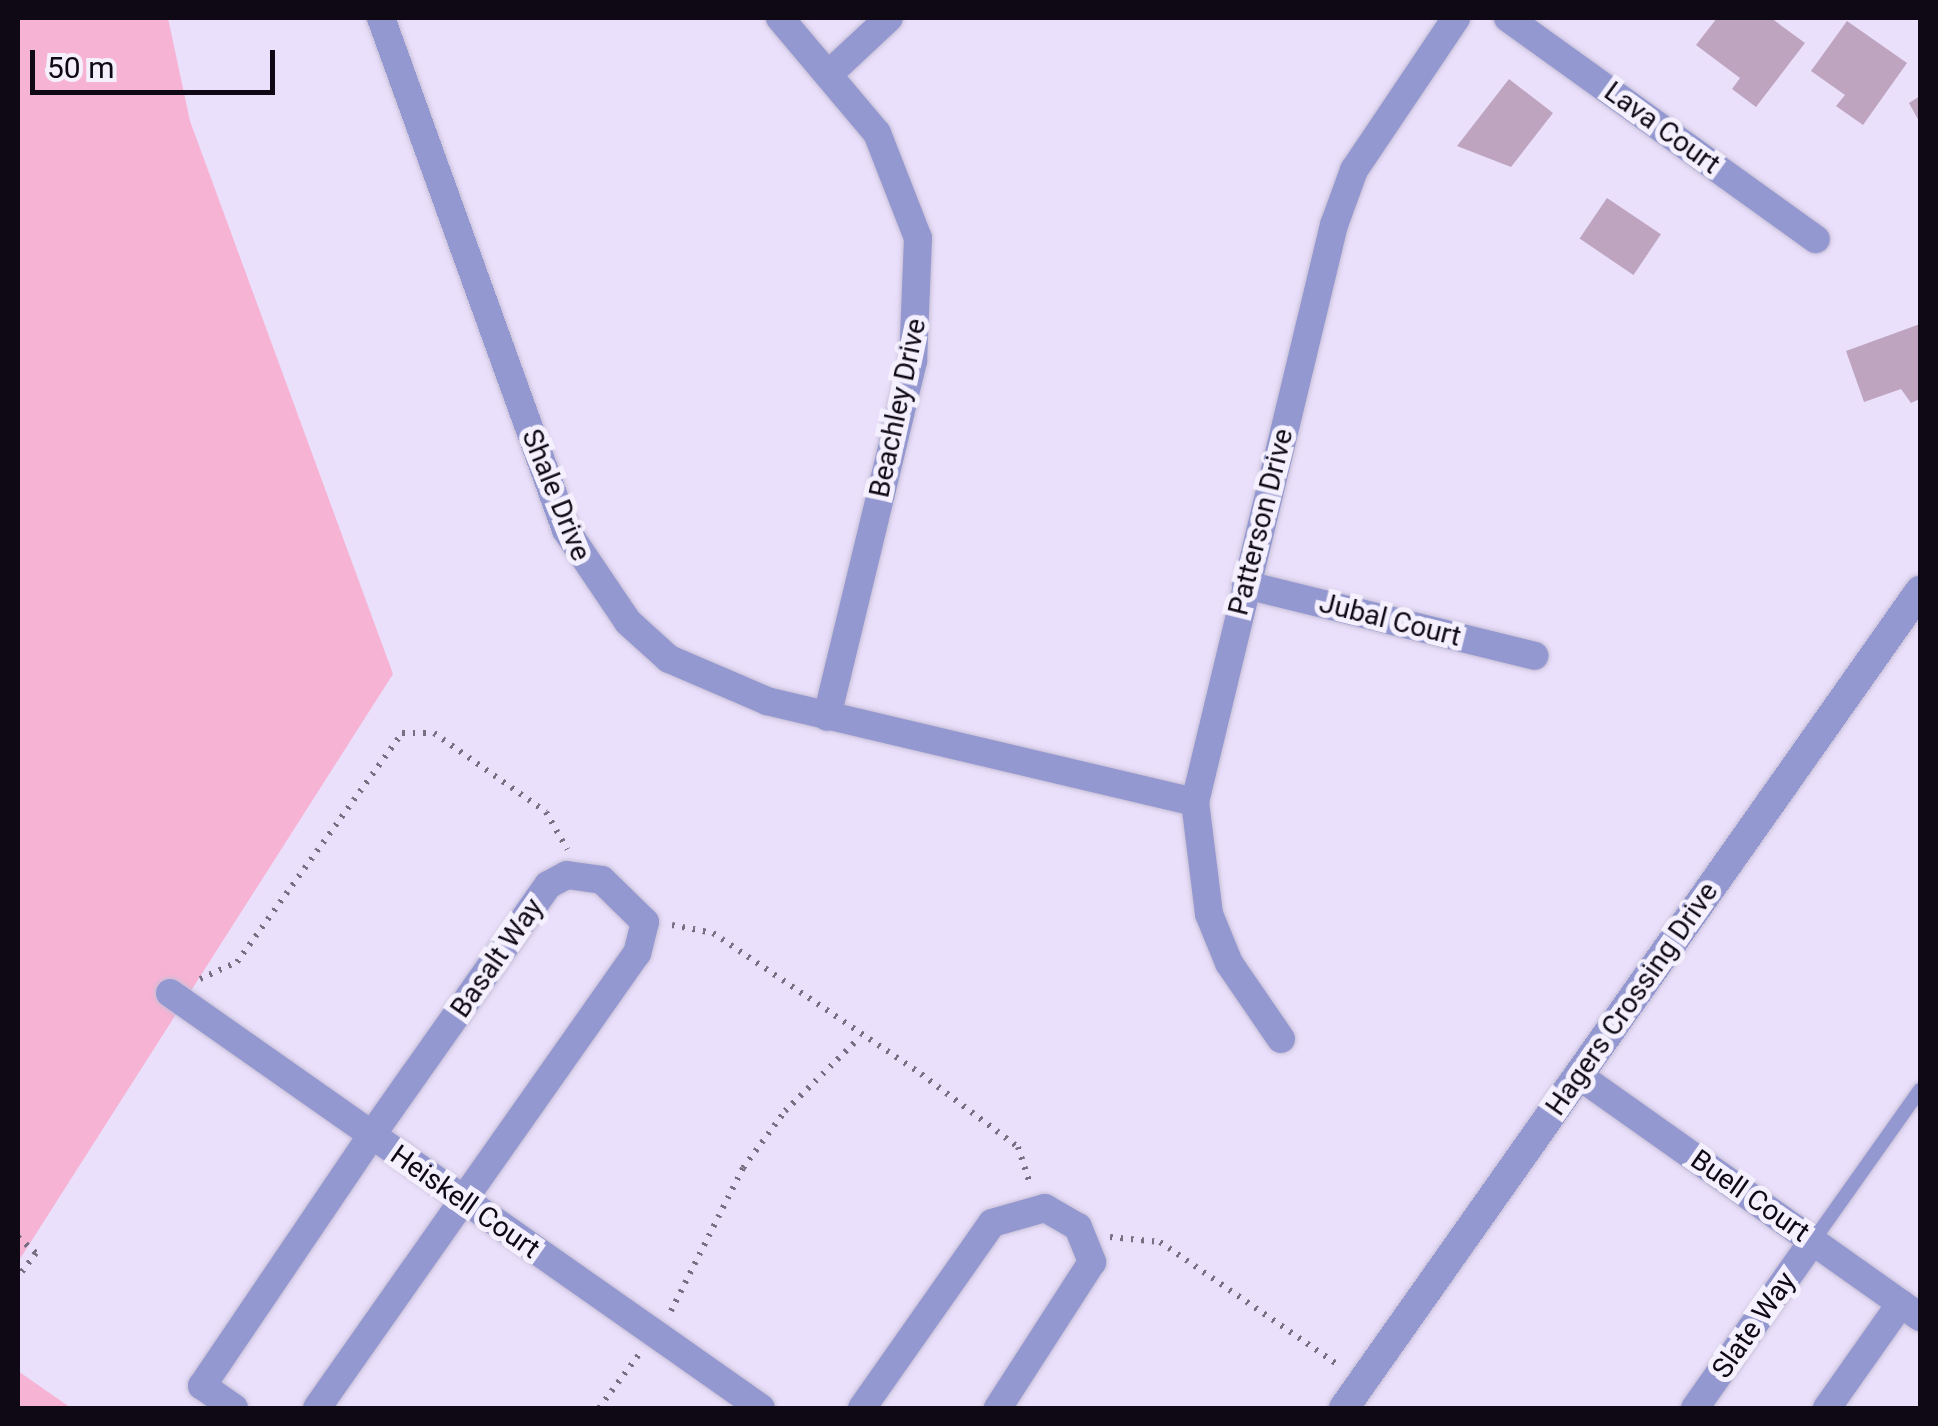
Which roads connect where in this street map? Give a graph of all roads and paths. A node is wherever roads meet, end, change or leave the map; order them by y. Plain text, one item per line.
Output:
1 (381, 18) edge
2 (780, 18) edge
3 (889, 18) edge
4 (1456, 18) edge
5 (1508, 18) edge
6 (832, 72) junction
7 (1816, 239) dead end
8 (1246, 585) junction
9 (1920, 591) edge
10 (1534, 656) dead end
11 (827, 717) junction
12 (1194, 802) junction
13 (576, 874) junction
14 (646, 922) junction
15 (170, 994) joint
16 (860, 1038) junction
17 (1281, 1039) dead end
18 (1578, 1076) junction
19 (1920, 1090) edge
20 (371, 1136) junction
21 (464, 1201) junction
22 (1028, 1207) junction
23 (18, 1237) edge
24 (1814, 1241) junction
25 (1091, 1243) junction
26 (18, 1278) edge
27 (1911, 1310) edge
28 (654, 1334) junction
29 (1362, 1382) junction
30 (234, 1408) edge
31 (317, 1408) edge
32 (599, 1408) edge
33 (761, 1408) edge
34 (862, 1408) edge
35 (998, 1408) edge
36 (1344, 1408) edge
37 (1695, 1408) edge
38 (1828, 1408) edge

1 - 11 street, Shale Drive
2 - 6 street, Beachley Drive
3 - 6 street
4 - 8 street, Patterson Drive
5 - 7 street, Lava Court
6 - 11 street, Beachley Drive
8 - 10 street, Jubal Court
8 - 12 street, Patterson Drive
9 - 18 street, Hagers Crossing Drive
11 - 12 street, Shale Drive
12 - 17 street, Patterson Drive
13 - 14 street
13 - 15 path
13 - 20 street, Basalt Way
14 - 16 path
14 - 21 street
15 - 20 street, Heiskell Court
16 - 22 path
16 - 28 path
18 - 24 street, Buell Court
18 - 29 street, Hagers Crossing Drive
19 - 24 lane
20 - 21 street, Heiskell Court
20 - 30 street, Basalt Way
21 - 28 street, Heiskell Court
21 - 31 street
22 - 25 street
22 - 34 street
23 - 26 path
24 - 27 street, Buell Court
24 - 37 street, Slate Way
25 - 29 path
25 - 35 street
27 - 38 street
28 - 32 path
28 - 33 street, Heiskell Court
29 - 36 street, Hagers Crossing Drive

